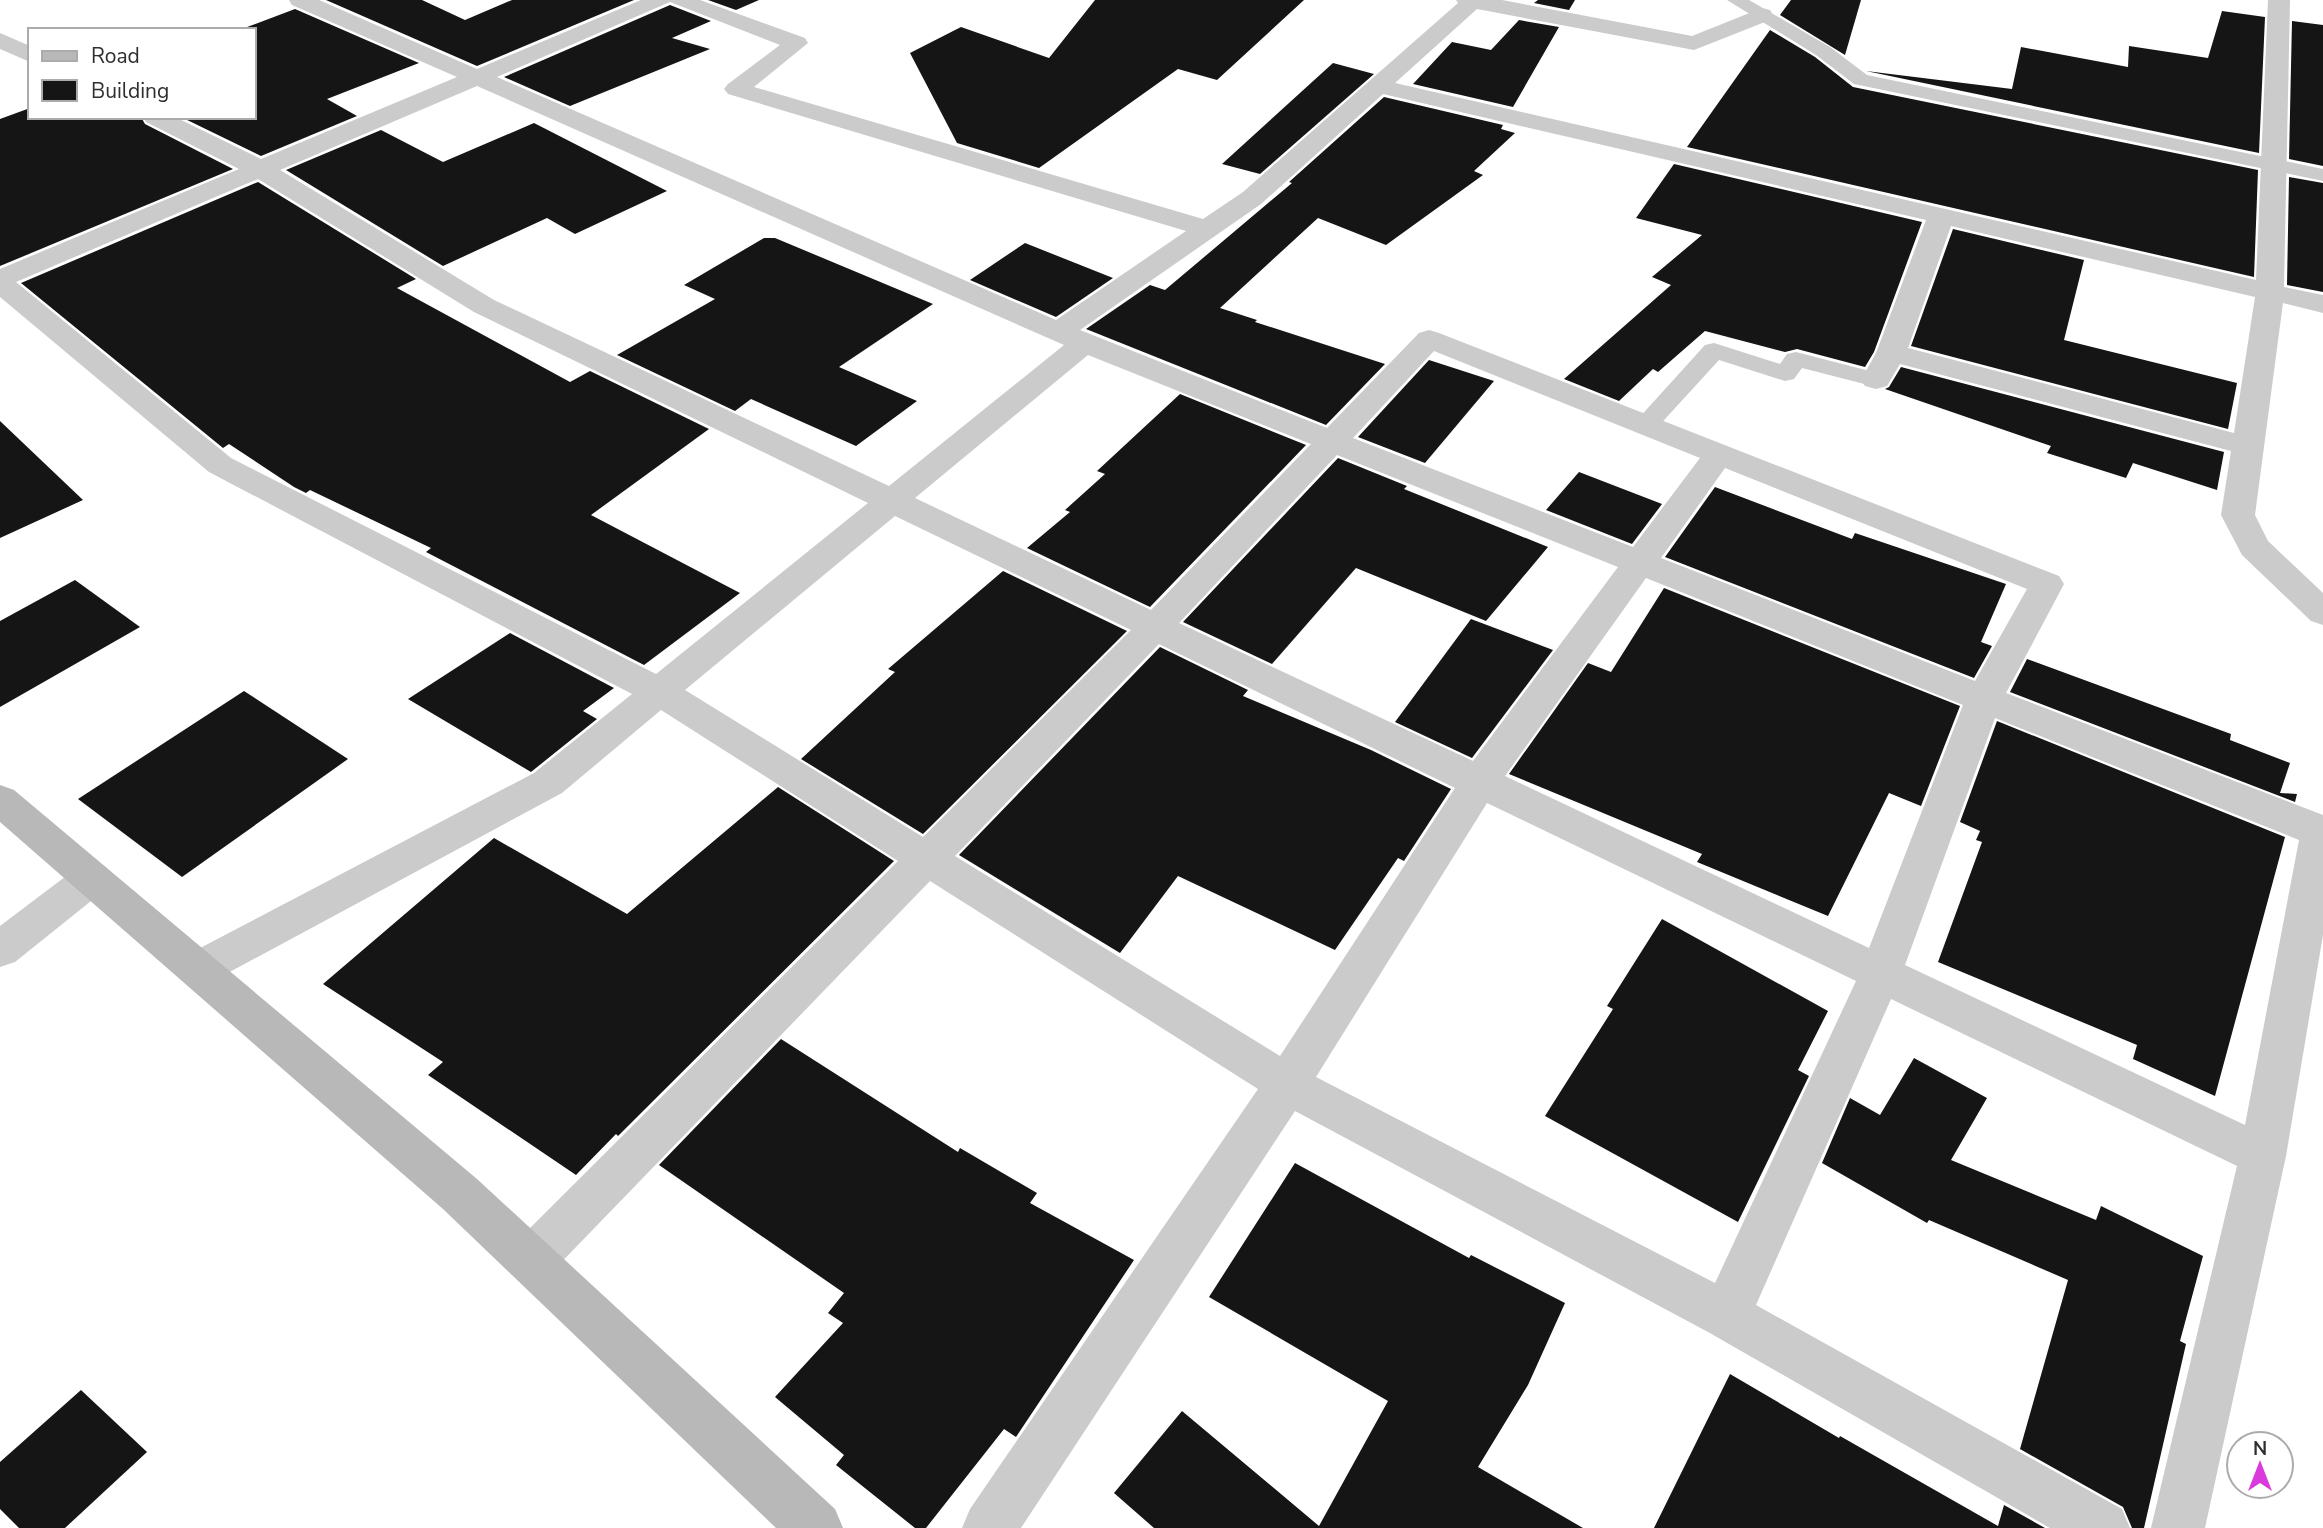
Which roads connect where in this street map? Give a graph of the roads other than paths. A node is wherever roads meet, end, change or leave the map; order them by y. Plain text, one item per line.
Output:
1 (300, 0) edge
2 (660, 0) edge
3 (678, 0) edge
4 (1471, 0) edge
5 (1736, 0) edge
6 (2279, 0) edge
7 (1762, 15) junction
8 (0, 40) edge
9 (28, 54) edge
10 (477, 78) junction
11 (1378, 86) junction
12 (159, 119) edge
13 (2274, 163) junction
14 (260, 169) junction
15 (2323, 175) edge
16 (1941, 216) junction
17 (1207, 229) junction
18 (0, 281) edge
19 (2270, 292) junction
20 (2323, 304) edge
21 (1071, 338) junction
22 (1891, 353) junction
23 (1876, 380) joint
24 (1646, 425) junction
25 (1330, 441) junction
26 (2248, 446) junction
27 (1719, 454) junction
28 (894, 501) junction
29 (1639, 563) junction
30 (2312, 594) edge
31 (2323, 614) edge
32 (1156, 626) junction
33 (660, 692) junction
34 (1984, 699) junction
35 (1480, 781) junction
36 (0, 800) edge
37 (2322, 831) edge
38 (926, 858) junction
39 (92, 878) junction
40 (0, 950) edge
41 (198, 968) junction
42 (1881, 973) junction
43 (1287, 1084) junction
44 (2263, 1156) junction
45 (531, 1260) junction
46 (1726, 1315) junction
47 (816, 1528) edge
48 (989, 1528) edge
49 (2103, 1528) edge
50 (2178, 1528) edge

1 - 10 street
2 - 10 street
3 - 17 street
4 - 7 street
4 - 11 street
5 - 7 lane
6 - 13 street
7 - 13 lane
8 - 9 street
10 - 14 street
10 - 21 street
11 - 16 street
11 - 17 street
12 - 14 street
13 - 15 lane
13 - 19 street
14 - 18 street
14 - 28 street
16 - 19 street
16 - 22 street
17 - 21 street
18 - 33 street
19 - 20 street
19 - 26 street
21 - 25 street
21 - 28 street
22 - 23 street
22 - 26 street
23 - 24 lane
24 - 25 street
24 - 27 street
25 - 29 street
25 - 32 street
26 - 30 street
27 - 29 street
27 - 34 street
28 - 32 street
28 - 33 street
29 - 34 street
29 - 35 street
30 - 31 street
32 - 35 street
32 - 38 street
33 - 38 street
33 - 41 street
34 - 37 street
34 - 42 street
35 - 42 street
35 - 43 street
36 - 39 street
37 - 44 street
38 - 43 street
38 - 45 street
39 - 40 street
39 - 41 street
41 - 45 street
42 - 44 street
42 - 46 street
43 - 46 street
43 - 48 street
44 - 50 street
45 - 47 street
46 - 49 street

